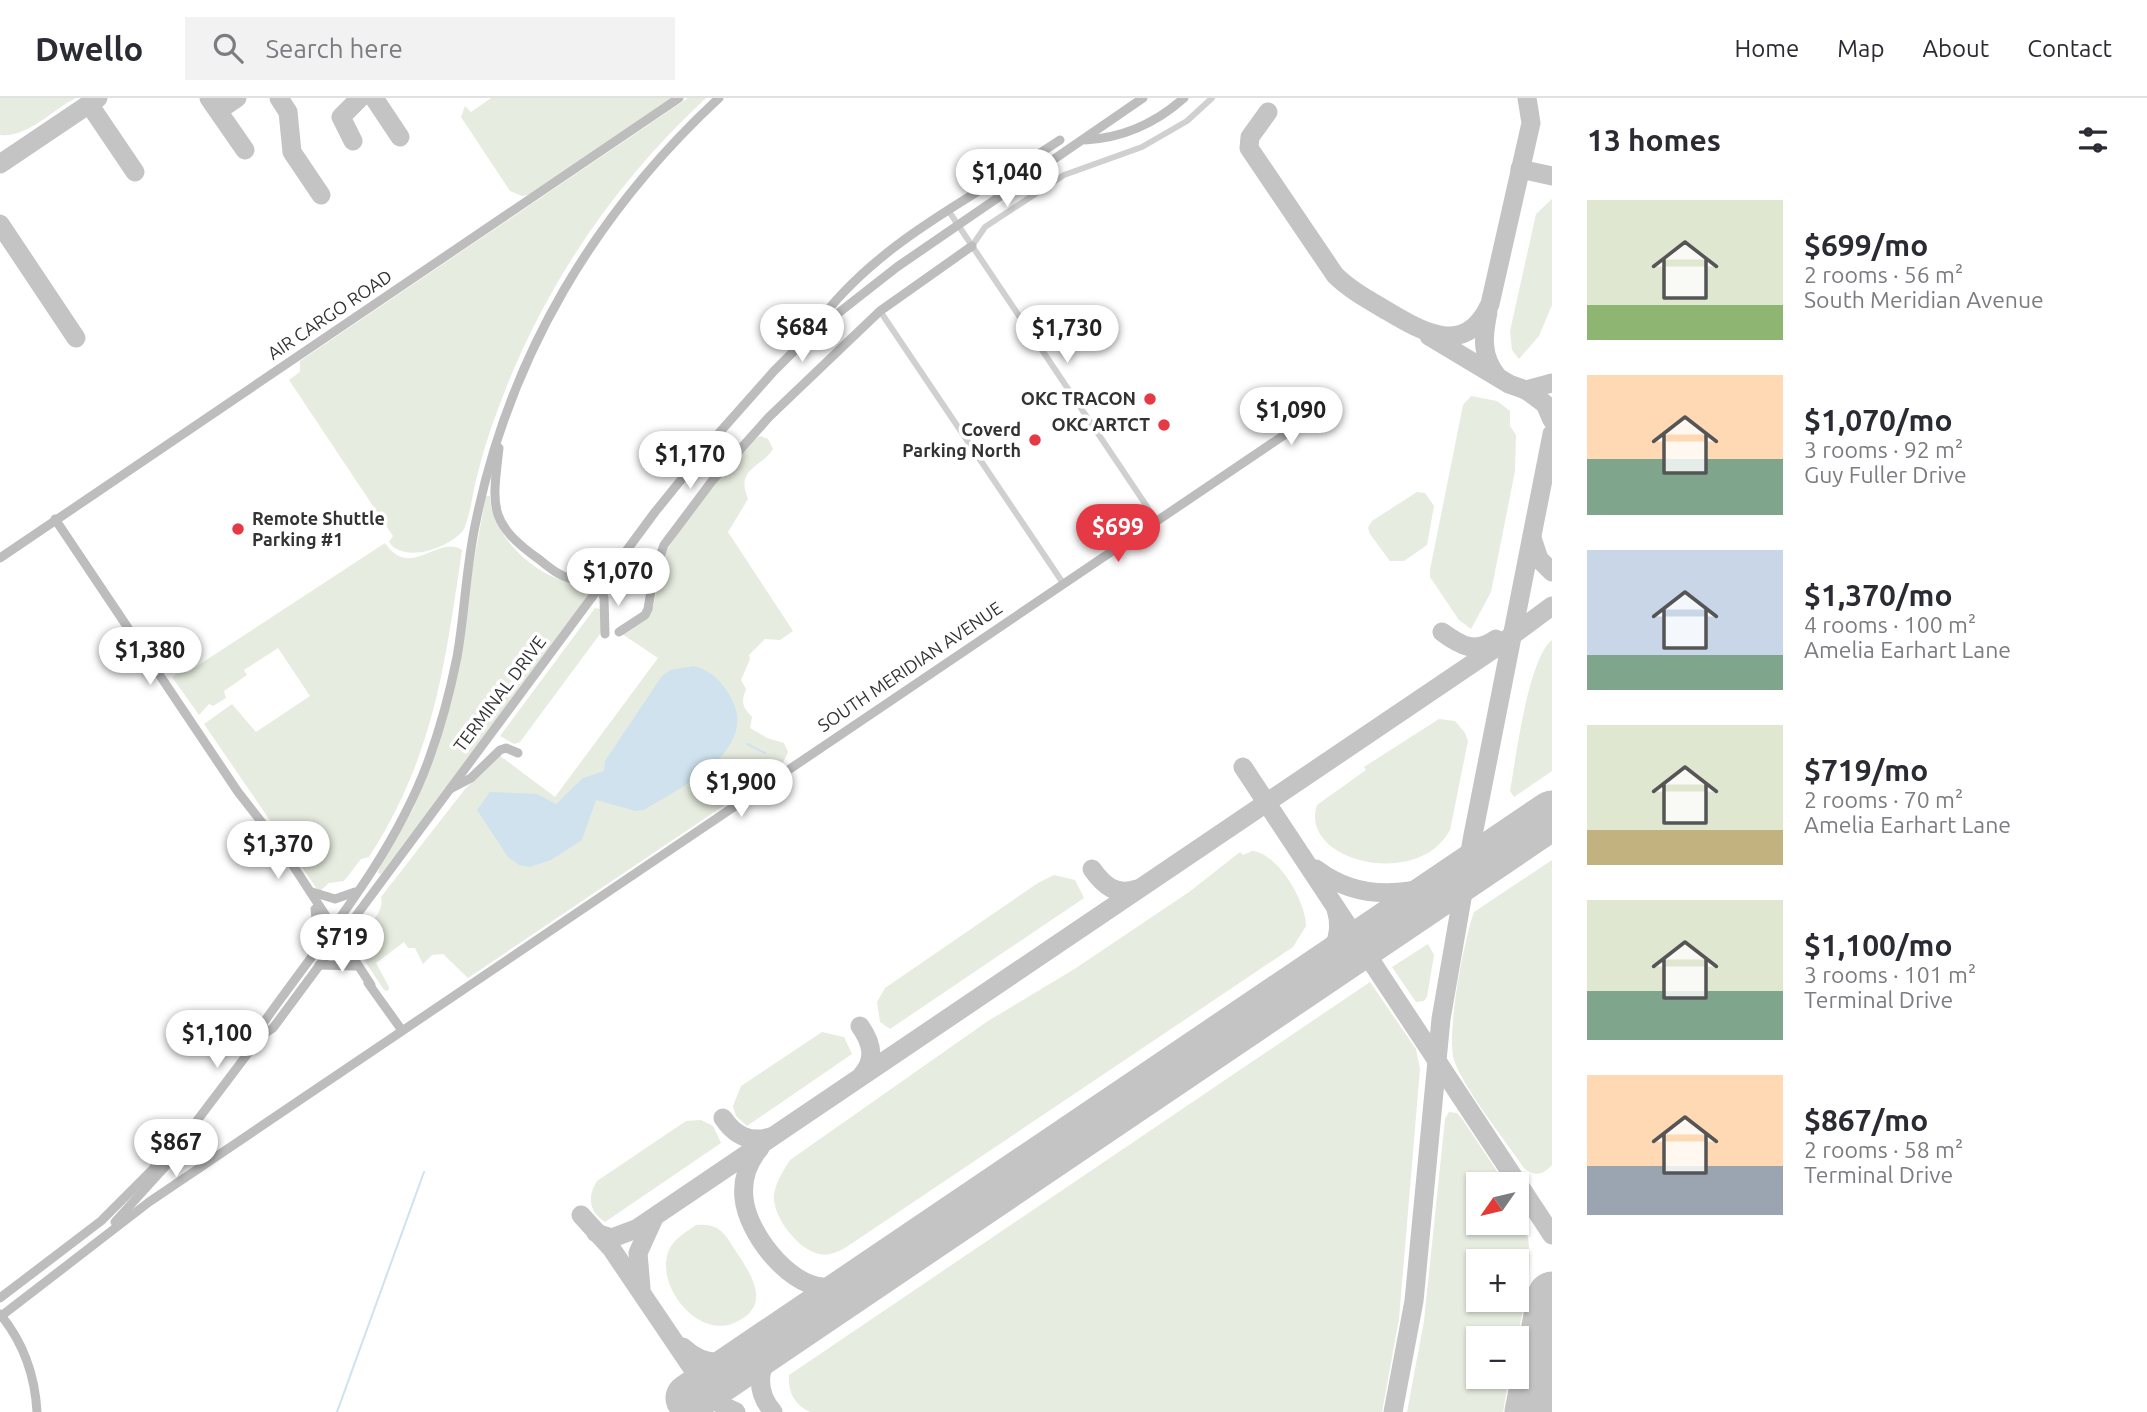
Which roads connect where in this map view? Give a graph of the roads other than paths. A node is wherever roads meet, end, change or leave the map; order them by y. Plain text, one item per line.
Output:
1 (678, 98) edge
2 (719, 98) edge
3 (1143, 98) edge
4 (1184, 98) edge
5 (1212, 98) edge
6 (1060, 140) dead end
7 (1082, 140) junction
8 (1033, 158) junction
9 (1040, 169) junction
10 (948, 210) junction
11 (957, 225) junction
12 (971, 246) junction
13 (880, 311) junction
14 (809, 336) junction
15 (1333, 402) dead end
16 (502, 422) junction
17 (55, 519) junction
18 (1156, 520) junction
19 (0, 558) edge
20 (613, 568) junction
21 (1063, 583) junction
22 (600, 586) junction
23 (619, 632) dead end
24 (605, 634) dead end
25 (518, 753) dead end
26 (449, 790) junction
27 (271, 836) junction
28 (310, 890) junction
29 (357, 891) junction
30 (315, 909) junction
31 (353, 919) junction
32 (331, 927) junction
33 (339, 938) junction
34 (319, 945) junction
35 (352, 954) junction
36 (319, 965) junction
37 (355, 966) junction
38 (371, 985) junction
39 (401, 1029) junction
40 (261, 1035) junction
41 (196, 1122) junction
42 (92, 1246) junction
43 (0, 1298) edge
44 (1, 1316) edge
45 (37, 1412) edge

1 - 17 main road, AIR CARGO ROAD
2 - 16 main road, TERMINAL DRIVE
3 - 7 main road, TERMINAL DRIVE
4 - 7 main road
5 - 12 street
6 - 8 main road
7 - 9 main road, TERMINAL DRIVE
8 - 9 main road
8 - 10 main road
9 - 11 main road, TERMINAL DRIVE
10 - 11 street
10 - 14 main road
11 - 12 street
11 - 14 main road, TERMINAL DRIVE
12 - 13 main road
12 - 18 street
13 - 21 street
13 - 23 main road
14 - 20 main road, TERMINAL DRIVE
15 - 18 main road, SOUTH MERIDIAN AVENUE
16 - 20 main road
16 - 29 main road, TERMINAL DRIVE
17 - 19 main road, AIR CARGO ROAD
17 - 27 main road
18 - 21 main road, SOUTH MERIDIAN AVENUE
20 - 22 main road, TERMINAL DRIVE
21 - 39 main road, SOUTH MERIDIAN AVENUE
22 - 24 main road
22 - 26 main road, TERMINAL DRIVE
25 - 26 main road
26 - 31 main road, TERMINAL DRIVE
27 - 28 main road
27 - 30 main road
28 - 29 main road
28 - 32 main road
29 - 32 main road, TERMINAL DRIVE
30 - 32 main road
30 - 34 main road
31 - 33 main road, TERMINAL DRIVE
31 - 35 main road
32 - 33 main road
32 - 34 main road, TERMINAL DRIVE
33 - 35 main road
33 - 36 main road, TERMINAL DRIVE
33 - 37 main road
34 - 40 main road, TERMINAL DRIVE
35 - 38 main road
36 - 37 main road
36 - 40 main road, TERMINAL DRIVE
37 - 38 main road
38 - 39 main road
39 - 42 main road, SOUTH MERIDIAN AVENUE
40 - 41 main road, TERMINAL DRIVE
41 - 42 main road, TERMINAL DRIVE
41 - 43 main road, TERMINAL DRIVE
42 - 44 main road
44 - 45 main road

